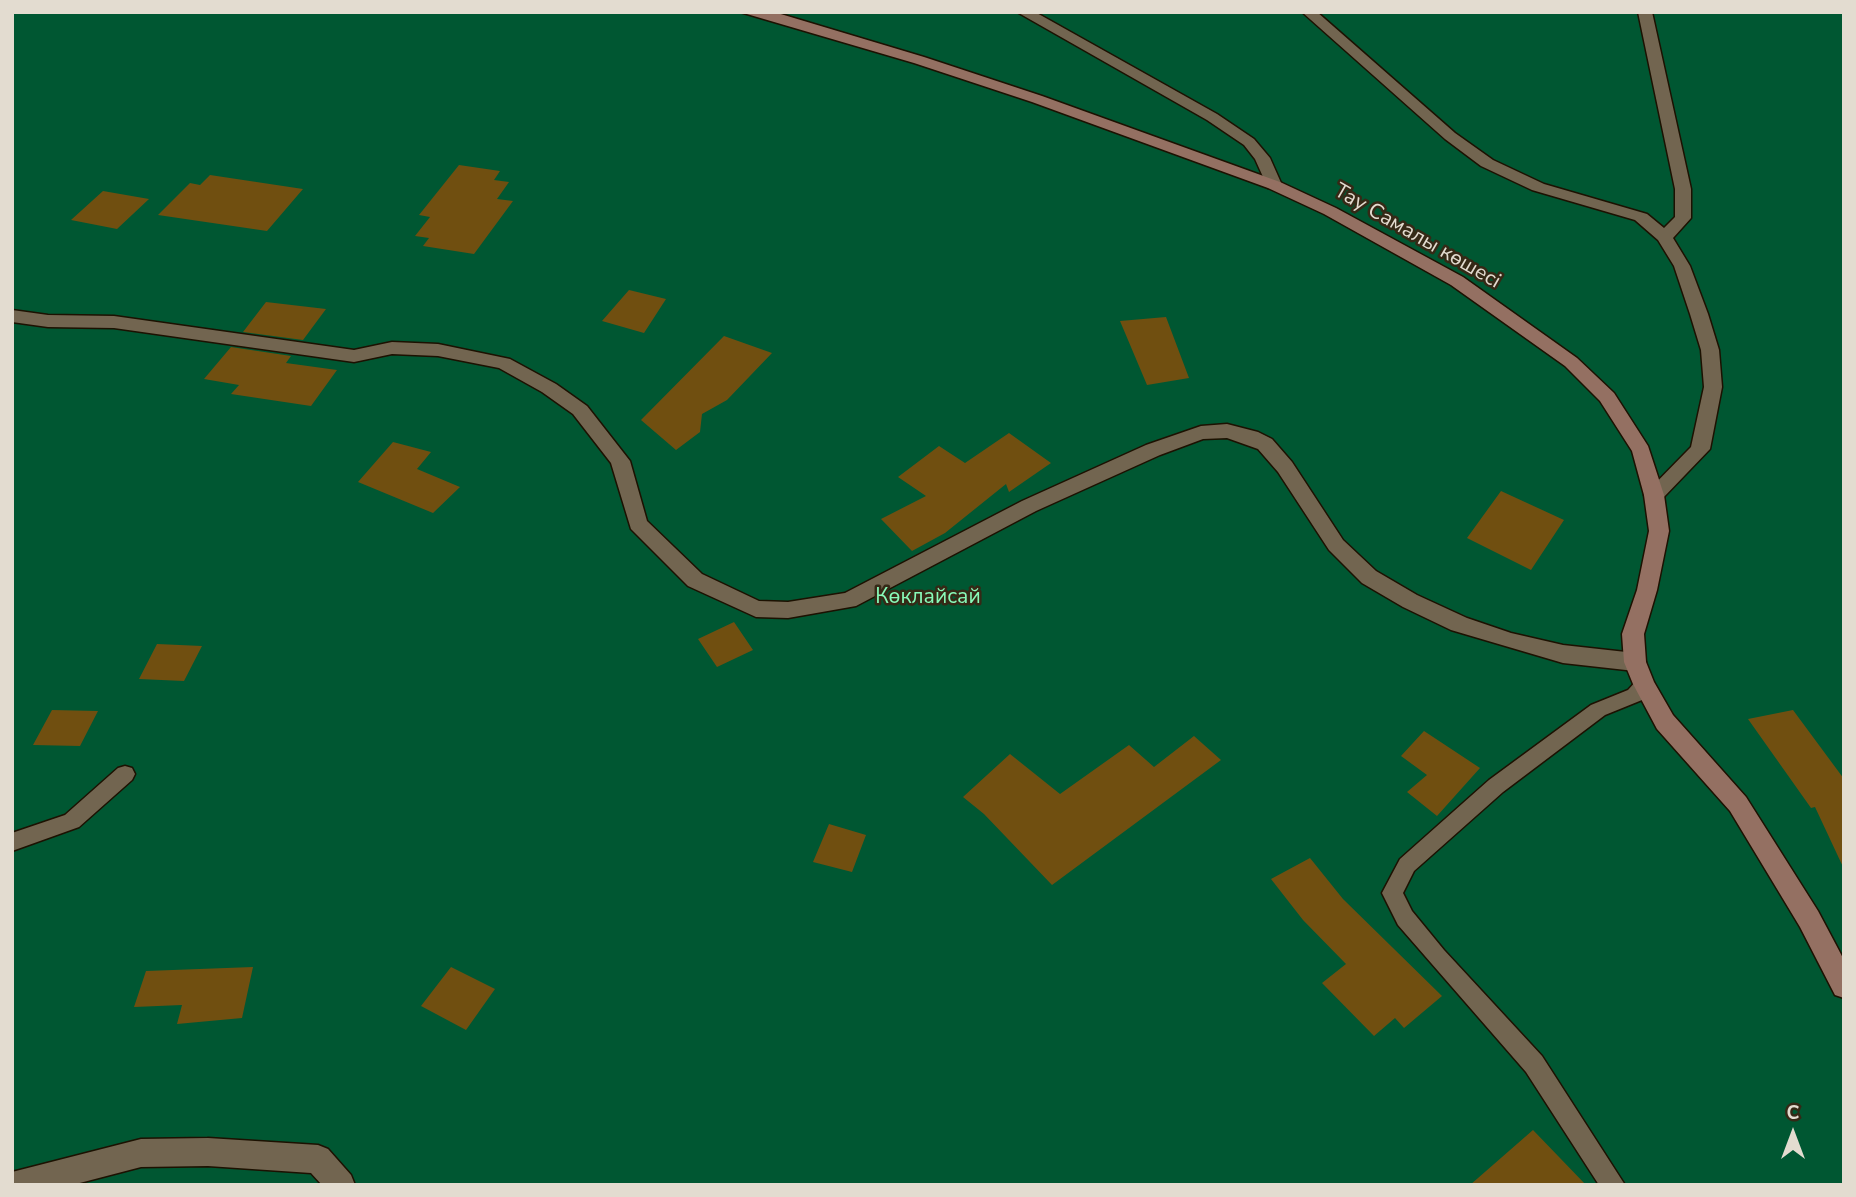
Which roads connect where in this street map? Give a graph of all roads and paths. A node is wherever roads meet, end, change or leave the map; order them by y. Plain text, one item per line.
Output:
1 (747, 12) edge
2 (1024, 12) edge
3 (1309, 12) edge
4 (1645, 12) edge
5 (1274, 185) junction
6 (1664, 237) junction
7 (12, 316) edge
8 (1654, 495) junction
9 (1635, 662) junction
10 (1644, 684) junction
11 (125, 774) dead end
12 (12, 842) edge
13 (1844, 985) edge
14 (16, 1185) edge
15 (341, 1185) edge
16 (1614, 1185) edge

1 - 5 street, Тау Самалы көшесі
2 - 5 street
3 - 6 street
4 - 6 street
5 - 8 street, Тау Самалы көшесі
6 - 8 street
7 - 9 street
8 - 9 street, Тау Самалы көшесі
9 - 10 street, Тау Самалы көшесі
10 - 13 street, Тау Самалы көшесі
10 - 16 lane
11 - 12 lane
14 - 15 street

